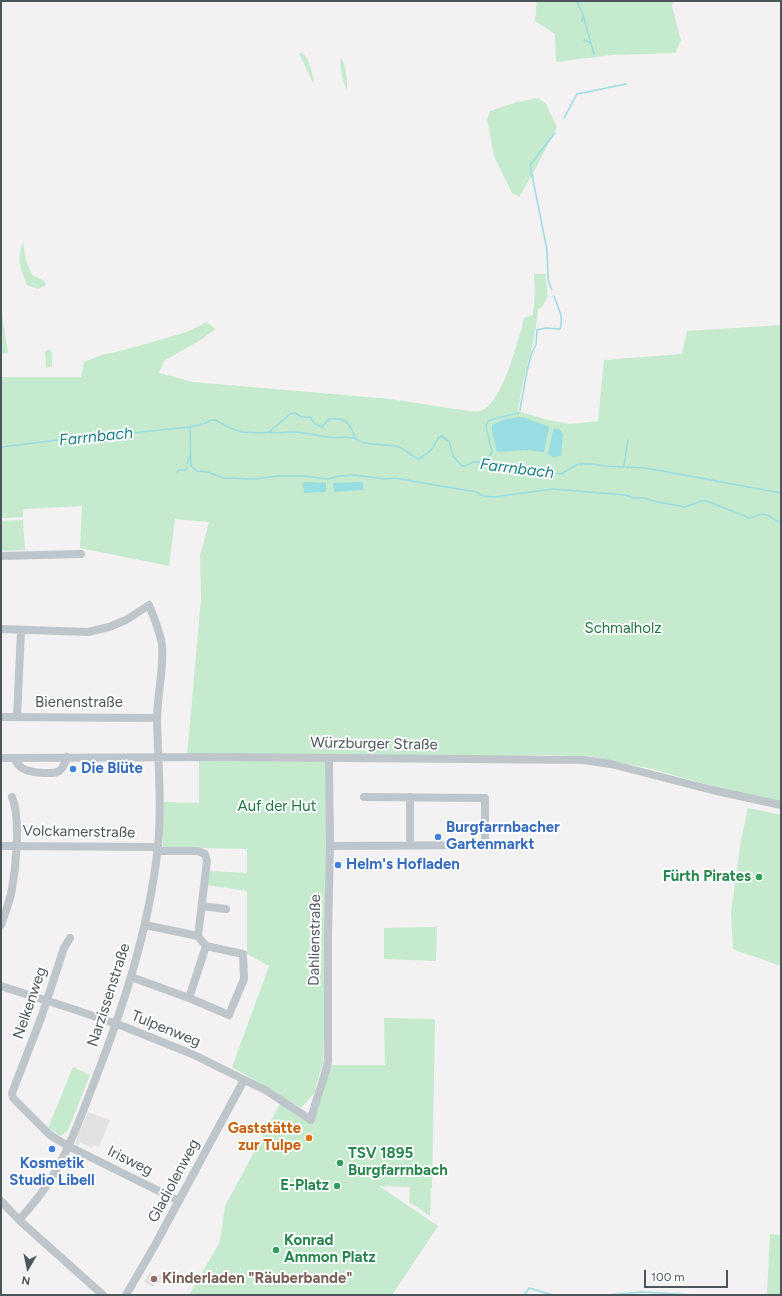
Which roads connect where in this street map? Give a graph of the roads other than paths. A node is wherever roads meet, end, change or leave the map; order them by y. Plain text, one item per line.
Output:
1 (81, 554) dead end
2 (1, 556) edge
3 (1, 629) edge
4 (21, 630) junction
5 (1, 717) edge
6 (18, 717) junction
7 (157, 718) junction
8 (67, 757) junction
9 (159, 757) junction
10 (1, 758) edge
11 (16, 758) junction
12 (329, 758) junction
13 (12, 797) dead end
14 (364, 797) dead end
15 (410, 797) junction
16 (781, 805) edge
17 (410, 845) junction
18 (1, 846) edge
19 (16, 846) junction
20 (330, 846) junction
21 (157, 849) junction
22 (202, 906) junction
23 (226, 909) dead end
24 (1, 925) edge
25 (145, 926) junction
26 (198, 936) junction
27 (70, 938) dead end
28 (206, 946) junction
29 (132, 977) junction
30 (1, 986) edge
31 (189, 998) junction
32 (46, 1000) junction
33 (116, 1024) junction
34 (244, 1080) junction
35 (310, 1120) joint
36 (68, 1146) junction
37 (1, 1201) edge
38 (179, 1201) junction
39 (19, 1220) junction
40 (103, 1295) edge
41 (126, 1295) edge

1 - 2 street
3 - 4 street
4 - 6 street
4 - 7 street, Narzissenstraße
5 - 6 street, Bienenstraße
6 - 7 street, Bienenstraße
7 - 9 street, Narzissenstraße
8 - 9 street, Würzburger Straße
8 - 11 street, Würzburger Straße
8 - 11 street
9 - 12 street, Würzburger Straße
9 - 21 street, Narzissenstraße
10 - 11 street, Würzburger Straße
12 - 16 street, Würzburger Straße
12 - 20 street, Dahlienstraße
13 - 19 street
14 - 15 street
15 - 17 street
15 - 17 street
17 - 20 street
18 - 19 street, Volckamerstraße
19 - 21 street, Volckamerstraße
19 - 24 street
20 - 35 street, Dahlienstraße
21 - 22 street, Volckamerstraße
21 - 25 street, Narzissenstraße
22 - 23 street
22 - 26 street
25 - 26 street
25 - 29 street, Narzissenstraße
26 - 28 street
27 - 32 street, Nelkenweg
28 - 31 street
28 - 31 street
29 - 31 street
29 - 33 street, Narzissenstraße
30 - 32 street, Tulpenweg
32 - 33 street, Tulpenweg
32 - 36 street, Nelkenweg
33 - 34 street, Tulpenweg
33 - 36 street, Narzissenstraße
34 - 35 street, Tulpenweg
34 - 38 street, Gladiolenweg
36 - 38 street, Irisweg
36 - 39 street, Narzissenstraße
37 - 39 street
38 - 41 street, Gladiolenweg
39 - 40 street

